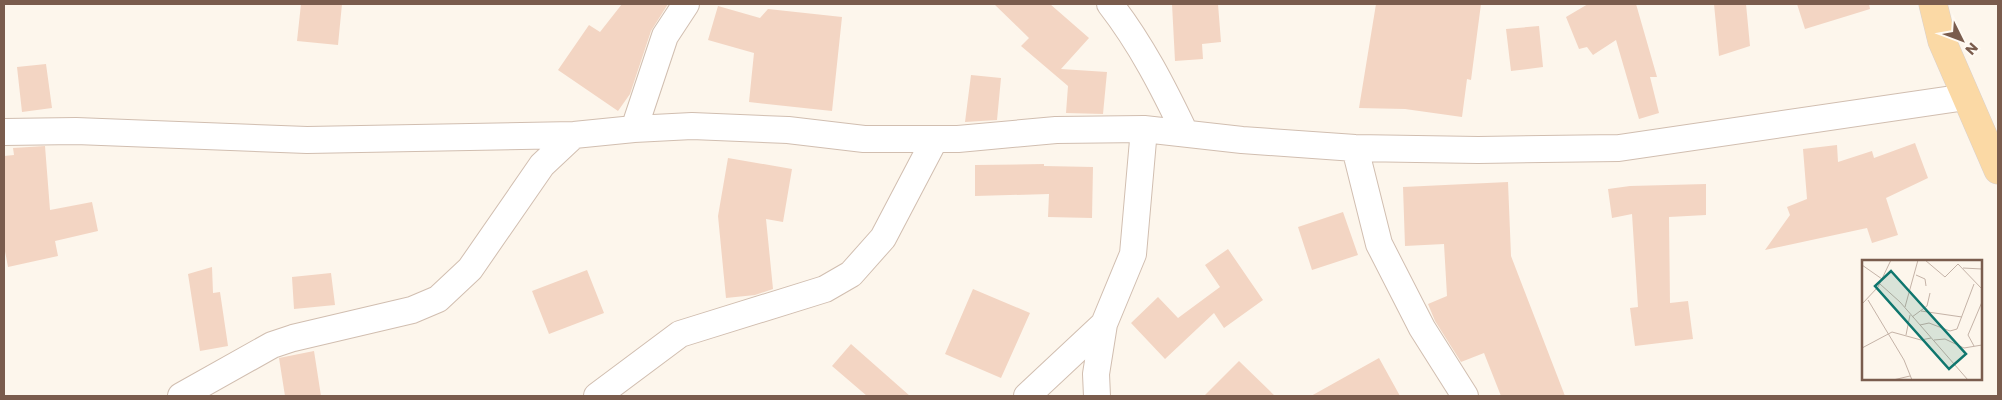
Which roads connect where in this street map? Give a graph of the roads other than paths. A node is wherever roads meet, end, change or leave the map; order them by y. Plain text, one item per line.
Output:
1 (686, 4) edge
2 (1110, 4) edge
3 (1933, 4) edge
4 (1966, 96) junction
5 (634, 129) junction
6 (1144, 129) junction
7 (4, 132) edge
8 (1185, 133) junction
9 (574, 135) junction
10 (935, 139) junction
11 (1355, 148) junction
12 (1998, 170) edge
13 (1104, 324) junction
14 (181, 396) edge
15 (597, 396) edge
16 (1027, 396) edge
17 (1097, 396) edge
18 (1465, 396) edge

1 - 5 street
2 - 8 street
3 - 4 main road
4 - 11 street
4 - 12 main road
5 - 9 street
5 - 10 street
6 - 8 street
6 - 10 street
6 - 13 street
7 - 9 street
8 - 11 street
9 - 14 street
10 - 15 street
11 - 18 street
13 - 16 street
13 - 17 street

